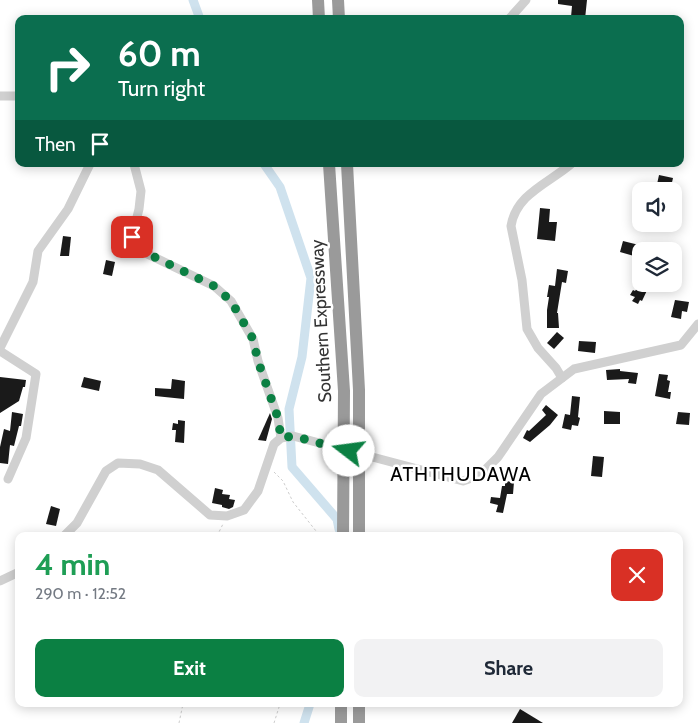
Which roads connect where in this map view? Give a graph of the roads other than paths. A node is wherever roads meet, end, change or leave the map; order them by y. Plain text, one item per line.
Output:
1 (318, 0) edge
2 (338, 0) edge
3 (526, 0) edge
4 (319, 15) edge
5 (339, 15) edge
6 (513, 15) edge
7 (0, 96) edge
8 (15, 96) edge
9 (89, 167) edge
10 (135, 167) edge
11 (328, 167) edge
12 (347, 167) edge
13 (567, 167) edge
14 (698, 324) edge
15 (0, 350) edge
16 (562, 378) junction
17 (286, 437) junction
18 (8, 479) dead end
19 (68, 532) edge
20 (342, 532) edge
21 (359, 532) edge
22 (15, 574) edge
23 (0, 581) edge
24 (341, 707) edge
25 (359, 707) edge
26 (341, 723) edge
27 (359, 723) edge

1 - 4 highway
2 - 5 highway
3 - 6 street
7 - 8 street
9 - 15 street
10 - 17 street
11 - 20 highway, Southern Expressway, bridge
12 - 21 highway, Southern Expressway, bridge
13 - 16 street
14 - 16 street
15 - 18 street
16 - 17 street
17 - 19 street
22 - 23 street
24 - 26 highway
25 - 27 highway

